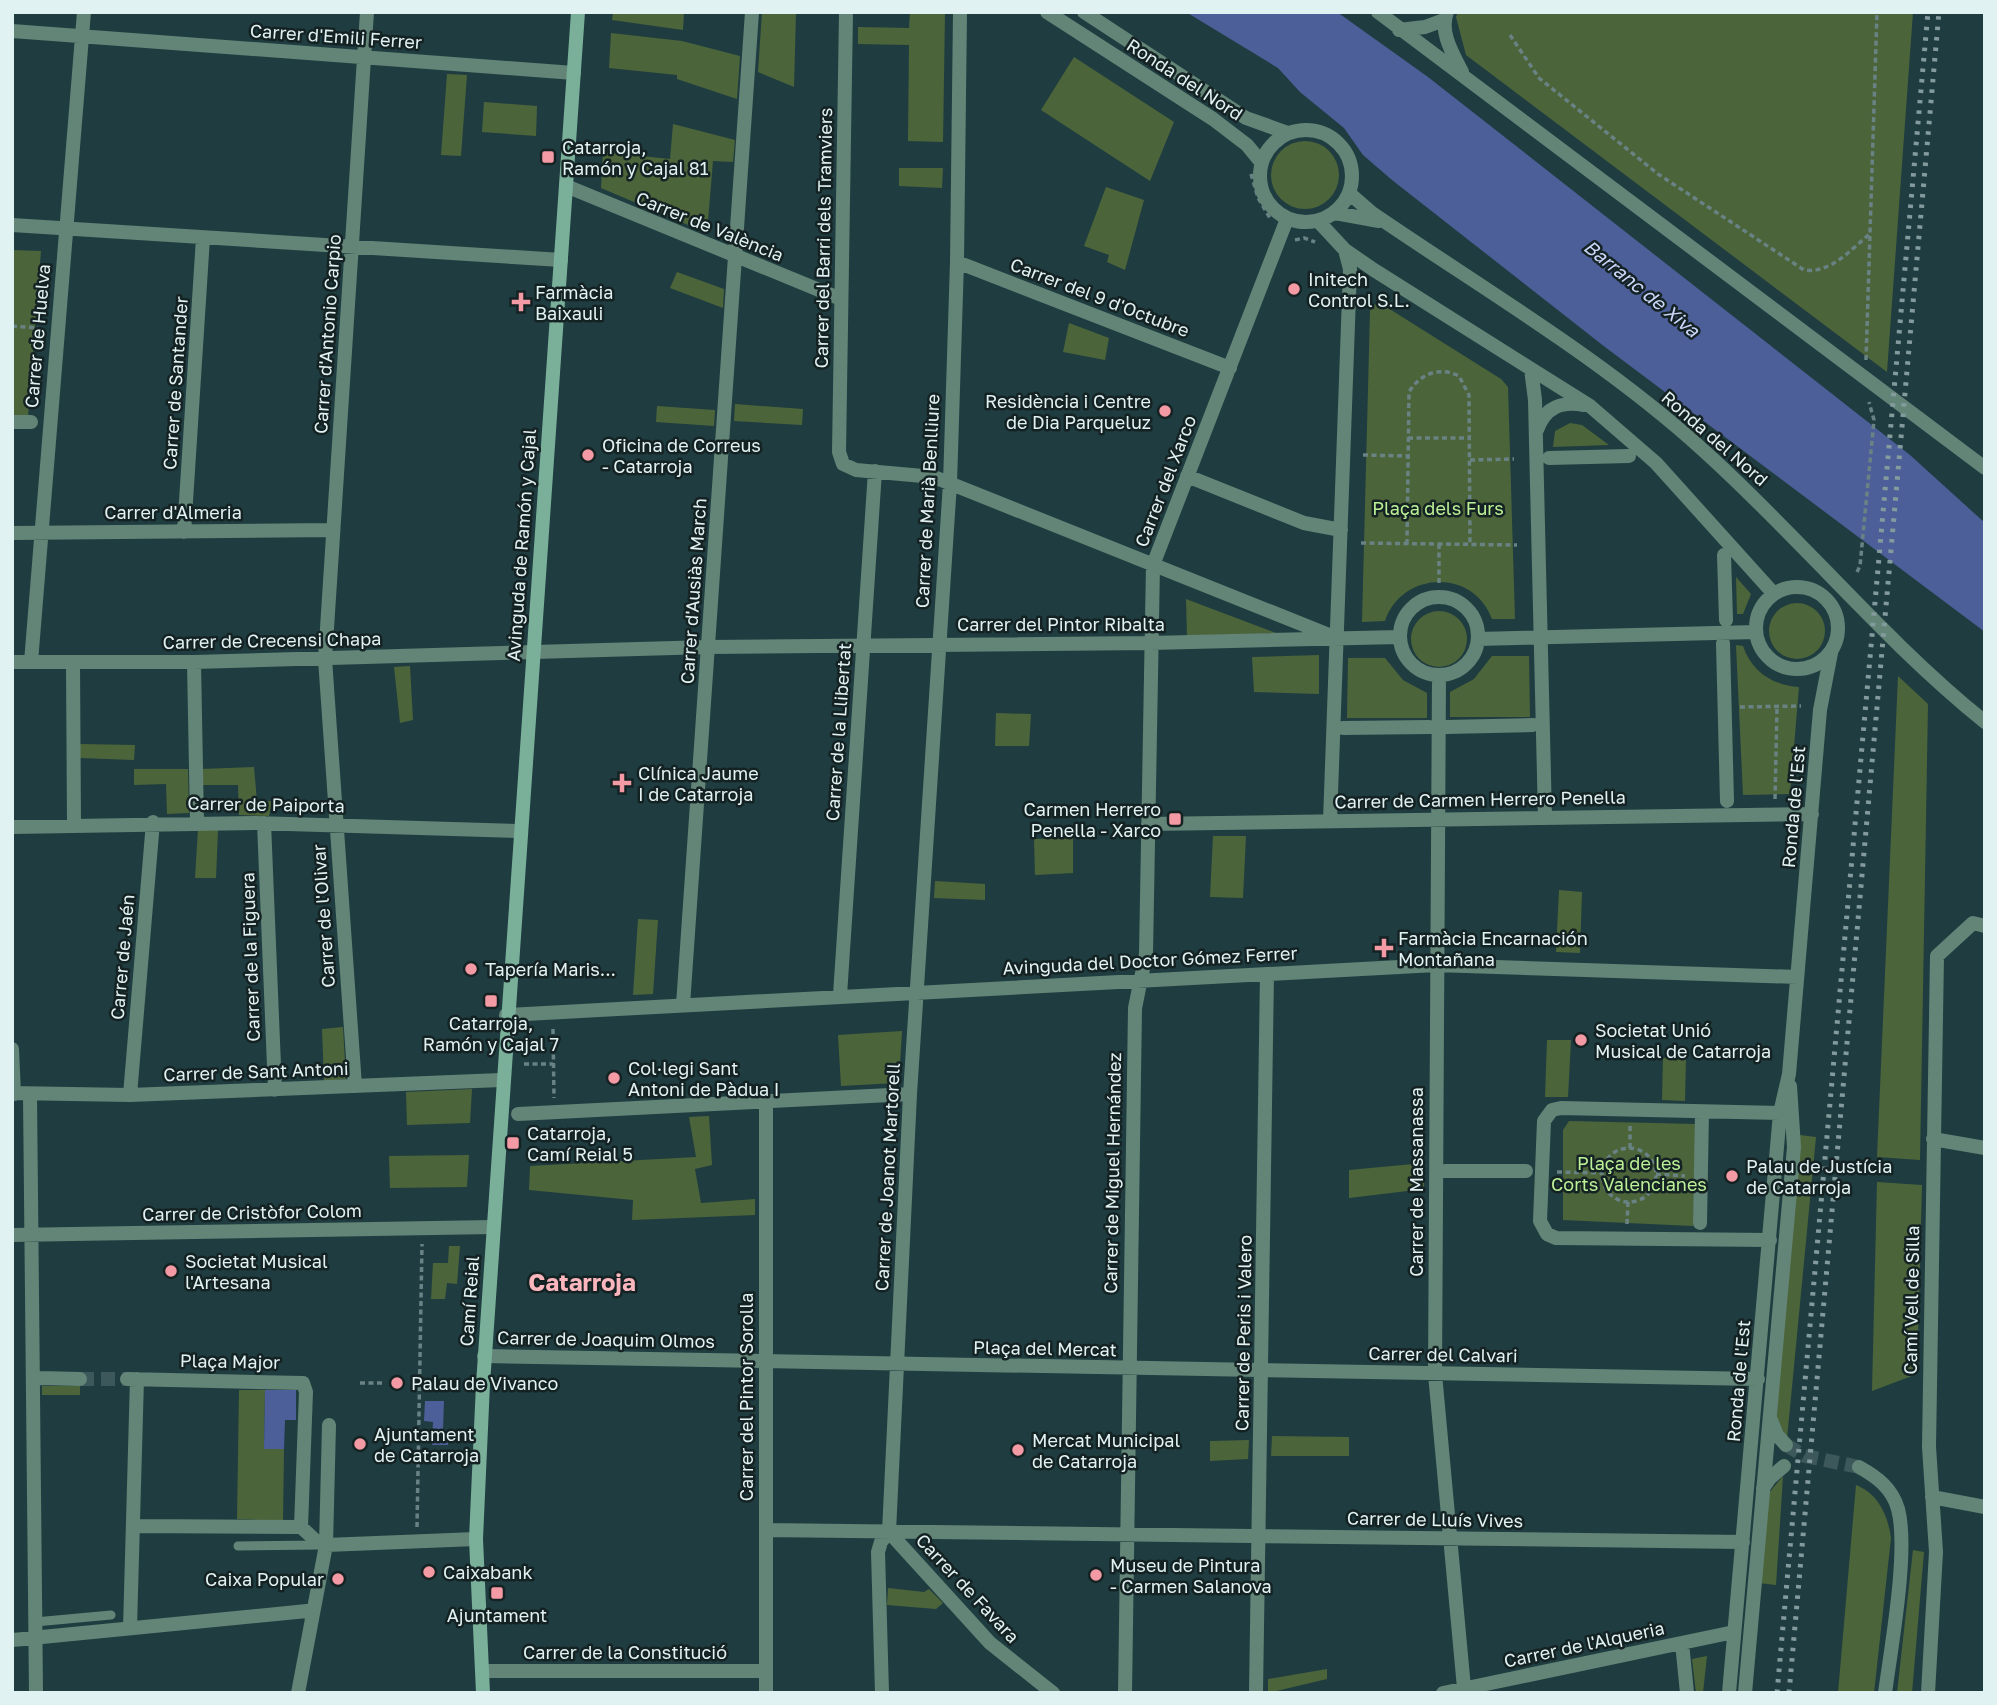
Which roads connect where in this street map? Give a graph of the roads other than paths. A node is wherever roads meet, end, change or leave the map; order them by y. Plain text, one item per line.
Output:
1 (84, 12) edge
2 (367, 12) edge
3 (578, 12) edge
4 (752, 12) edge
5 (846, 12) edge
6 (960, 12) edge
7 (1047, 12) edge
8 (1084, 12) edge
9 (1378, 12) edge
10 (1445, 16) edge
11 (1399, 30) junction
12 (12, 31) edge
13 (81, 36) junction
14 (364, 58) junction
15 (573, 73) junction
16 (1464, 76) junction
17 (1288, 133) junction
18 (1261, 162) junction
19 (566, 186) junction
20 (1349, 193) junction
21 (1335, 213) junction
22 (1287, 219) junction
23 (1318, 221) junction
24 (1387, 224) junction
25 (12, 225) edge
26 (66, 229) junction
27 (203, 237) junction
28 (352, 246) junction
29 (1345, 250) junction
30 (734, 258) junction
31 (561, 260) junction
32 (957, 262) junction
33 (1374, 270) junction
34 (1349, 291) junction
35 (841, 299) junction
36 (1230, 368) junction
37 (1531, 369) junction
38 (1590, 406) junction
39 (12, 422) edge
40 (31, 422) dead end
41 (1535, 438) junction
42 (1629, 456) dead end
43 (1549, 458) dead end
44 (1985, 468) edge
45 (875, 471) junction
46 (1187, 476) junction
47 (950, 483) junction
48 (333, 530) junction
49 (1341, 530) junction
50 (184, 532) junction
51 (12, 533) edge
52 (41, 533) junction
53 (1724, 555) dead end
54 (1153, 565) junction
55 (1774, 594) junction
56 (1726, 620) dead end
57 (1756, 632) junction
58 (1399, 637) junction
59 (1337, 638) junction
60 (1541, 638) junction
61 (1478, 639) junction
62 (1151, 643) junction
63 (1723, 643) dead end
64 (937, 644) junction
65 (864, 645) junction
66 (708, 647) junction
67 (533, 653) junction
68 (1831, 653) junction
69 (325, 659) junction
70 (12, 662) edge
71 (31, 662) junction
72 (73, 662) junction
73 (194, 662) junction
74 (1802, 670) junction
75 (1438, 675) junction
76 (1820, 710) junction
77 (1981, 719) edge
78 (1533, 725) dead end
79 (1429, 727) dead end
80 (1446, 727) dead end
81 (1343, 728) dead end
82 (1727, 801) dead end
83 (1812, 814) junction
84 (1545, 818) junction
85 (1437, 819) junction
86 (1330, 821) junction
87 (153, 822) junction
88 (197, 822) junction
89 (264, 823) junction
90 (74, 824) junction
91 (336, 824) junction
92 (1148, 824) junction
93 (12, 827) edge
94 (520, 831) junction
95 (1979, 925) edge
96 (1436, 965) junction
97 (1267, 974) junction
98 (1797, 978) junction
99 (1140, 979) junction
100 (918, 992) junction
101 (839, 995) junction
102 (683, 1005) junction
103 (506, 1015) junction
104 (12, 1049) edge
105 (1789, 1074) junction
106 (501, 1080) junction
107 (355, 1086) junction
108 (275, 1090) junction
109 (13, 1094) edge
110 (910, 1094) junction
111 (30, 1095) junction
112 (130, 1095) junction
113 (766, 1101) junction
114 (1702, 1111) junction
115 (1780, 1113) junction
116 (518, 1114) dead end
117 (1933, 1139) junction
118 (1985, 1149) edge
119 (1445, 1171) dead end
120 (1526, 1171) dead end
121 (1700, 1223) dead end
122 (493, 1227) junction
123 (12, 1235) edge
124 (31, 1235) junction
125 (1770, 1240) junction
126 (484, 1356) junction
127 (765, 1361) junction
128 (896, 1365) junction
129 (1127, 1369) junction
130 (1261, 1371) junction
131 (1435, 1374) junction
132 (39, 1378) dead end
133 (1758, 1378) junction
134 (80, 1379) tunnel mouth
135 (1770, 1416) junction
136 (329, 1425) dead end
137 (1786, 1445) tunnel mouth
138 (1784, 1466) dead end
139 (1859, 1467) tunnel mouth
140 (1763, 1490) junction
141 (1932, 1497) junction
142 (1985, 1507) edge
143 (133, 1526) junction
144 (301, 1527) junction
145 (766, 1530) junction
146 (890, 1532) junction
147 (1126, 1534) junction
148 (1260, 1536) junction
149 (476, 1538) junction
150 (1450, 1539) junction
151 (1743, 1542) junction
152 (321, 1543) junction
153 (238, 1546) dead end
154 (310, 1611) junction
155 (111, 1615) dead end
156 (35, 1622) junction
157 (130, 1628) junction
158 (1734, 1632) junction
159 (38, 1637) junction
160 (12, 1640) edge
161 (1682, 1643) junction
162 (483, 1671) junction
163 (766, 1671) junction
164 (1464, 1688) junction
165 (36, 1693) edge
166 (298, 1693) edge
167 (483, 1693) edge
168 (766, 1693) edge
169 (882, 1693) edge
170 (1053, 1693) edge
171 (1125, 1693) edge
172 (1256, 1693) edge
173 (1443, 1693) edge
174 (1687, 1693) edge
175 (1729, 1693) edge
176 (1745, 1693) edge
177 (1885, 1693) edge
178 (1928, 1693) edge

1 - 13 street, Carrer de Huelva
2 - 14 street, Carrer d'Antonio Carpio
3 - 15 street, Avinguda de Ramón y Cajal
4 - 30 street, Carrer d'Ausiàs March
5 - 35 street, Carrer del Barri dels Tramviers
6 - 32 street, Carrer de Marià Benlliure
7 - 18 street, Ronda del Nord
8 - 17 street, Ronda del Nord
9 - 11 street
10 - 11 street
10 - 16 street
11 - 16 street
12 - 13 street, Carrer d'Emili Ferrer
13 - 14 street, Carrer d'Emili Ferrer
13 - 26 street, Carrer de Huelva
14 - 15 street, Carrer d'Emili Ferrer
14 - 28 street, Carrer d'Antonio Carpio
15 - 19 street, Avinguda de Ramón y Cajal
16 - 44 street
17 - 18 street
17 - 20 street
18 - 22 street
19 - 30 street, Carrer de València
19 - 31 street, Avinguda de Ramón y Cajal
20 - 21 street
20 - 24 street, Ronda del Nord
21 - 23 street
21 - 24 street, Ronda del Nord
22 - 23 street
22 - 36 street, Carrer del Xarco
23 - 29 street
24 - 77 street, Ronda del Nord
25 - 26 street
26 - 27 street
26 - 52 street, Carrer de Huelva
27 - 28 street
27 - 50 street, Carrer de Santander
28 - 31 street
28 - 48 street, Carrer d'Antonio Carpio
29 - 33 street
29 - 34 street
30 - 35 street, Carrer de València
30 - 66 street, Carrer d'Ausiàs March
31 - 67 street, Avinguda de Ramón y Cajal
32 - 36 street, Carrer del 9 d'Octubre
32 - 47 street, Carrer de Marià Benlliure
33 - 34 street
33 - 37 street
34 - 49 street
35 - 45 street, Carrer del Barri dels Tramviers
36 - 46 street, Carrer del Xarco
37 - 38 street
37 - 41 street
38 - 41 street
38 - 55 street
39 - 40 street
41 - 60 street
42 - 43 street
45 - 47 street
45 - 65 street, Carrer de la Llibertat
46 - 49 street
46 - 54 street, Carrer del Xarco
47 - 54 street
47 - 64 street, Carrer de Marià Benlliure
48 - 50 street, Carrer d'Almeria
48 - 69 street, Carrer d'Antonio Carpio
49 - 59 street
50 - 52 street, Carrer d'Almeria
51 - 52 street, Carrer d'Almeria
52 - 71 street, Carrer de Huelva
53 - 56 street
54 - 59 street
54 - 62 street, Carrer del Xarco
55 - 57 street
55 - 68 street
57 - 60 street
57 - 74 street
58 - 59 street
58 - 61 street
58 - 75 street
59 - 62 street, Carrer del Pintor Ribalta
59 - 86 street
60 - 61 street
60 - 84 street
61 - 75 street
62 - 64 street, Carrer del Pintor Ribalta
62 - 92 street, Carrer del Xarco
63 - 82 street
64 - 65 street, Carrer del Pintor Ribalta
64 - 100 street, Carrer de Marià Benlliure
65 - 66 street, Carrer del Pintor Ribalta
65 - 101 street, Carrer de la Llibertat
66 - 67 street, Carrer del Pintor Ribalta
66 - 102 street, Carrer d'Ausiàs March
67 - 69 street, Carrer de Crecensi Chapa
67 - 94 street, Avinguda de Ramón y Cajal
68 - 74 street
68 - 76 street, Ronda de l'Est
69 - 73 street, Carrer de Crecensi Chapa
69 - 91 street, Carrer de l'Olivar
70 - 71 street, Carrer de Crecensi Chapa
71 - 72 street, Carrer de Crecensi Chapa
72 - 73 street, Carrer de Crecensi Chapa
72 - 90 street
73 - 88 street
74 - 76 street, Ronda de l'Est
75 - 85 street, Carrer de Massanassa
76 - 83 street, Ronda de l'Est
78 - 80 street
79 - 81 street
83 - 84 street, Carrer de Carmen Herrero Penella
83 - 98 street, Ronda de l'Est
84 - 85 street, Carrer de Carmen Herrero Penella
85 - 86 street, Carrer de Carmen Herrero Penella
85 - 96 street, Carrer de Massanassa
86 - 92 street, Carrer de Carmen Herrero Penella
87 - 88 street, Carrer de Paiporta
87 - 90 street, Carrer de Paiporta
87 - 112 street, Carrer de Jaén
88 - 89 street, Carrer de Paiporta
89 - 91 street, Carrer de Paiporta
89 - 108 street, Carrer de la Figuera
90 - 93 street, Carrer de Paiporta
91 - 94 street, Carrer de Paiporta
91 - 107 street, Carrer de l'Olivar
92 - 99 street, Carrer del Xarco
94 - 103 street, Avinguda de Ramón y Cajal
95 - 117 street, Camí Vell de Silla
96 - 97 street, Avinguda del Doctor Gómez Ferrer
96 - 98 street, Avinguda del Doctor Gómez Ferrer
96 - 131 street, Carrer de Massanassa
97 - 99 street, Avinguda del Doctor Gómez Ferrer
97 - 130 street, Carrer de Peris i Valero
98 - 105 street, Ronda de l'Est
99 - 100 street, Avinguda del Doctor Gómez Ferrer
99 - 129 street, Carrer de Miguel Hernández
100 - 101 street, Avinguda del Doctor Gómez Ferrer
100 - 110 street, Carrer de Joanot Martorell
101 - 102 street, Avinguda del Doctor Gómez Ferrer
102 - 103 street, Avinguda del Doctor Gómez Ferrer
103 - 106 street, Avinguda de Ramón y Cajal
104 - 109 street
105 - 115 street, Ronda de l'Est
105 - 135 street, Ronda de l'Est
106 - 107 street, Carrer de Sant Antoni
106 - 122 street, Camí Reial
107 - 108 street, Carrer de Sant Antoni
108 - 112 street, Carrer de Sant Antoni
109 - 111 street, Carrer de Sant Antoni
110 - 113 street
110 - 128 street, Carrer de Joanot Martorell
111 - 112 street, Carrer de Sant Antoni
111 - 124 street
113 - 116 street
113 - 127 street, Carrer del Pintor Sorolla
114 - 115 street
114 - 121 street
114 - 125 street
115 - 125 street, Ronda de l'Est
117 - 118 street
117 - 141 street, Camí Vell de Silla
119 - 120 street
122 - 124 street, Carrer de Cristòfor Colom
122 - 126 street, Camí Reial
123 - 124 street, Carrer de Cristòfor Colom
124 - 156 street
125 - 133 street, Ronda de l'Est
126 - 127 street, Carrer de Joaquim Olmos
126 - 149 street, Camí Reial
127 - 128 street, Carrer de Joaquim Olmos
127 - 145 street, Carrer del Pintor Sorolla
128 - 129 street, Plaça del Mercat
128 - 146 street
129 - 130 street, Carrer del Calvari
129 - 147 street, Plaça del Mercat
130 - 131 street, Carrer del Calvari
130 - 148 street, Carrer de Peris i Valero
131 - 133 street, Carrer del Calvari
131 - 150 street, Carrer de Massanassa
132 - 134 street
133 - 151 street, Ronda de l'Est
135 - 137 street
135 - 140 street, Ronda de l'Est
136 - 152 street
138 - 140 street
139 - 177 street
140 - 176 street, Ronda de l'Est
141 - 142 street
141 - 178 street, Camí Vell de Silla
143 - 144 street
143 - 144 street, Plaça Major
143 - 157 street, Plaça Major
144 - 152 street
145 - 146 street
145 - 163 street, Carrer del Pintor Sorolla
146 - 147 street
146 - 169 street
146 - 170 street, Carrer de Favara
147 - 148 street, Carrer de Lluís Vives
147 - 171 street, Plaça del Mercat
148 - 150 street, Carrer de Lluís Vives
148 - 172 street, Carrer de Peris i Valero
149 - 152 street
149 - 162 street, Camí Reial
150 - 151 street, Carrer de Lluís Vives
150 - 164 street, Carrer de Massanassa
151 - 158 street, Ronda de l'Est
152 - 153 lane
152 - 154 street
154 - 157 street
154 - 166 street
155 - 156 lane
156 - 159 street
157 - 159 street
158 - 161 street, Carrer de l'Alqueria
158 - 175 street, Ronda de l'Est
159 - 160 street
159 - 165 street
161 - 164 street, Carrer de l'Alqueria
161 - 174 street
162 - 163 street, Carrer de la Constitució
162 - 167 street, Camí Reial
163 - 168 street, Carrer del Pintor Sorolla
164 - 173 street, Carrer de l'Alqueria

